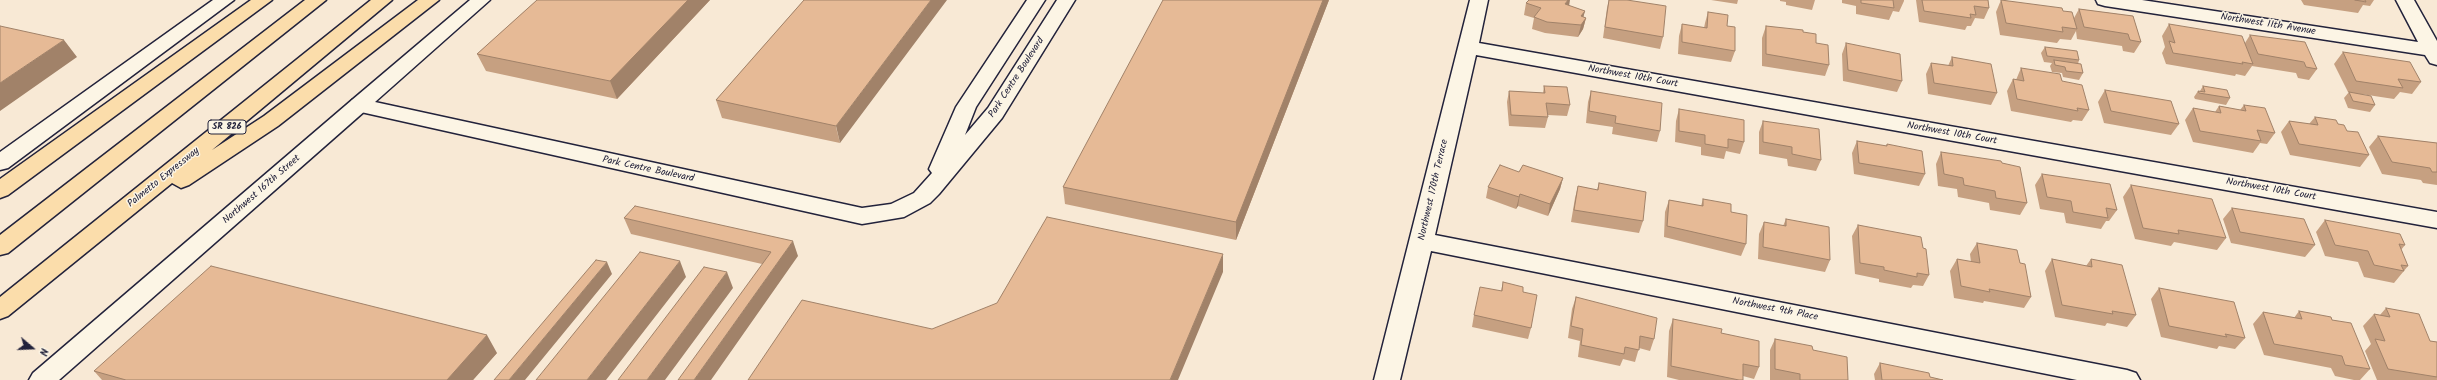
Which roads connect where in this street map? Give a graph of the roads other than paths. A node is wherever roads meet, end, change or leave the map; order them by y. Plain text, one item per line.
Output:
1 (225, 0) edge
2 (263, 0) edge
3 (317, 0) edge
4 (383, 0) edge
5 (430, 0) edge
6 (481, 0) edge
7 (1036, 0) edge
8 (1066, 0) edge
9 (1479, 0) edge
10 (2104, 0) edge
11 (2405, 0) edge
12 (1466, 47) junction
13 (2434, 54) edge
14 (360, 105) junction
15 (966, 107) junction
16 (995, 113) junction
17 (0, 163) edge
18 (931, 189) junction
19 (0, 190) edge
20 (2437, 220) edge
21 (1422, 241) junction
22 (0, 247) edge
23 (70, 254) junction
24 (0, 310) edge
25 (42, 380) edge
26 (1386, 380) edge
27 (2127, 380) edge

1 - 17 street
2 - 19 highway
3 - 22 highway
4 - 23 highway, Palmetto Expressway / SR 826
5 - 23 highway
6 - 14 street, Northwest 167th Street
7 - 15 street, Park Centre Boulevard
8 - 16 street, Park Centre Boulevard
9 - 12 street, Northwest 170th Terrace
10 - 13 street, Northwest 11th Avenue
11 - 13 street
12 - 20 street, Northwest 10th Court
12 - 21 street, Northwest 170th Terrace
14 - 18 street, Park Centre Boulevard
14 - 25 street, Northwest 167th Street
15 - 16 street
15 - 18 street, Park Centre Boulevard
16 - 18 street, Park Centre Boulevard
21 - 26 street, Northwest 170th Terrace
21 - 27 street, Northwest 9th Place
23 - 24 highway, Palmetto Expressway / SR 826

